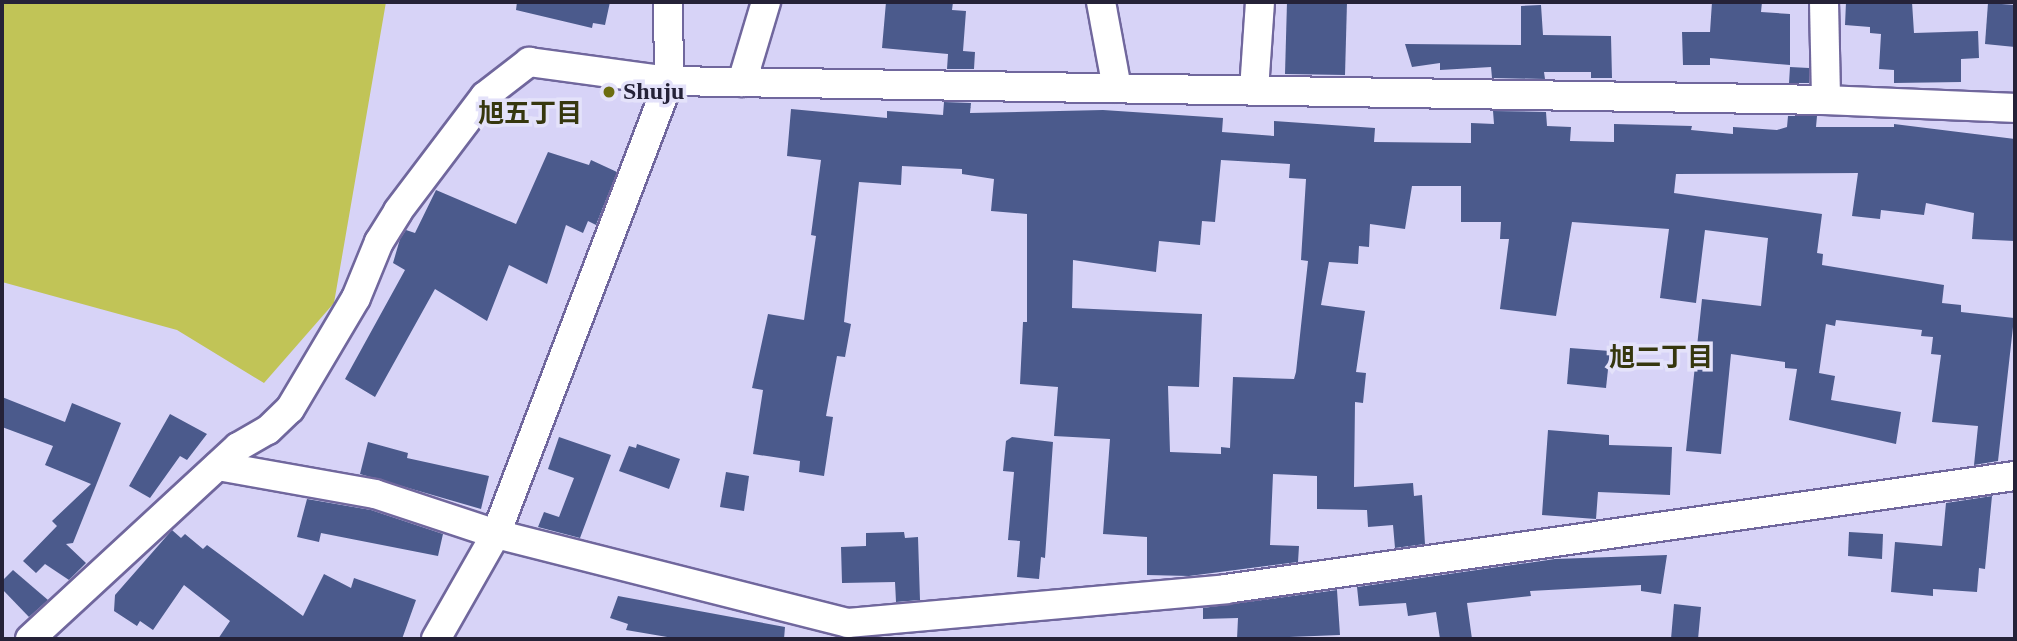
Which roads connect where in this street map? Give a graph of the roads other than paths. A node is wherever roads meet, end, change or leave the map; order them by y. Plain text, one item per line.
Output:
1 (668, 2) edge
2 (766, 2) edge
3 (1101, 2) edge
4 (1260, 2) edge
5 (1824, 2) edge
6 (669, 81) junction
7 (742, 82) junction
8 (1117, 88) junction
9 (1254, 90) junction
10 (1826, 100) junction
11 (2015, 108) edge
12 (218, 466) junction
13 (2015, 476) edge
14 (496, 534) junction
15 (855, 631) edge
16 (30, 639) edge
17 (436, 639) edge

1 - 6 street
2 - 7 street
3 - 8 street
4 - 9 street
5 - 10 street
6 - 7 street
6 - 12 street
6 - 14 street
7 - 8 street
8 - 9 street
9 - 10 street
10 - 11 street
12 - 14 street
12 - 16 street
13 - 15 street
14 - 15 street
14 - 17 street

